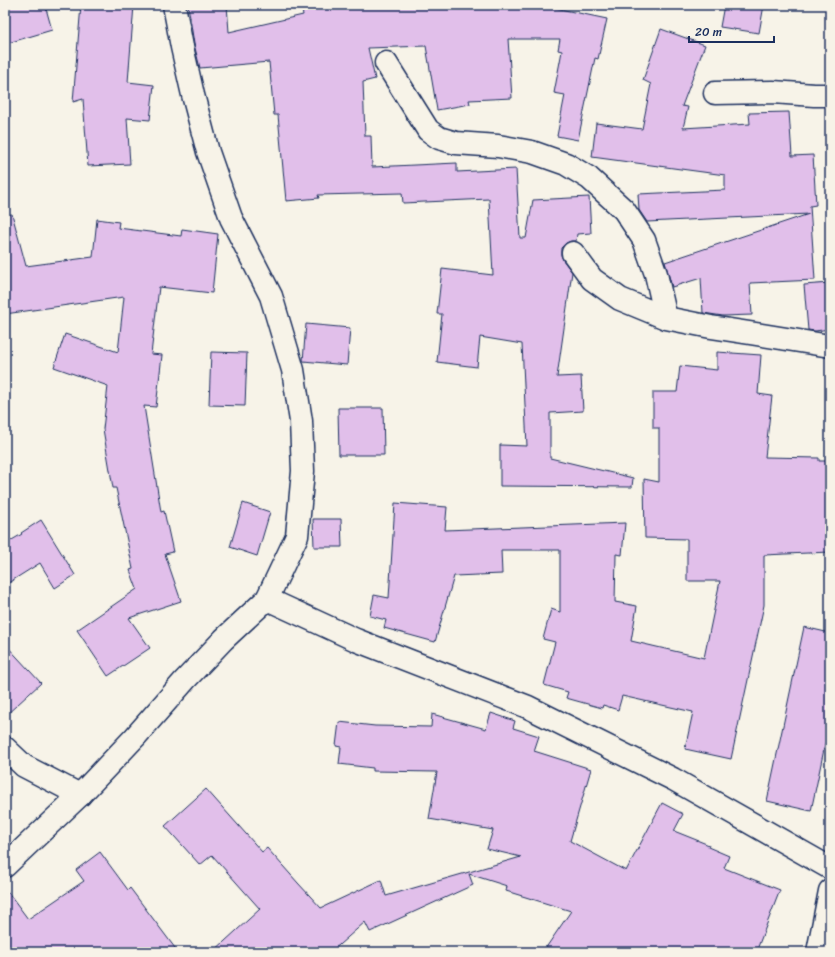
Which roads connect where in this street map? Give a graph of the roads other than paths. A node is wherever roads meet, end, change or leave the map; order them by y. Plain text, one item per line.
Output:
1 (174, 5) edge
2 (386, 63) dead end
3 (715, 93) dead end
4 (830, 95) edge
5 (573, 253) dead end
6 (666, 318) junction
7 (830, 346) edge
8 (267, 599) junction
9 (5, 748) edge
10 (80, 795) junction
11 (5, 866) edge
12 (830, 868) edge
13 (830, 891) edge
14 (818, 952) edge

1 - 8 street
2 - 6 street
3 - 4 street
5 - 6 street
6 - 7 street
8 - 10 street
8 - 12 street
9 - 10 street
10 - 11 street
13 - 14 street

